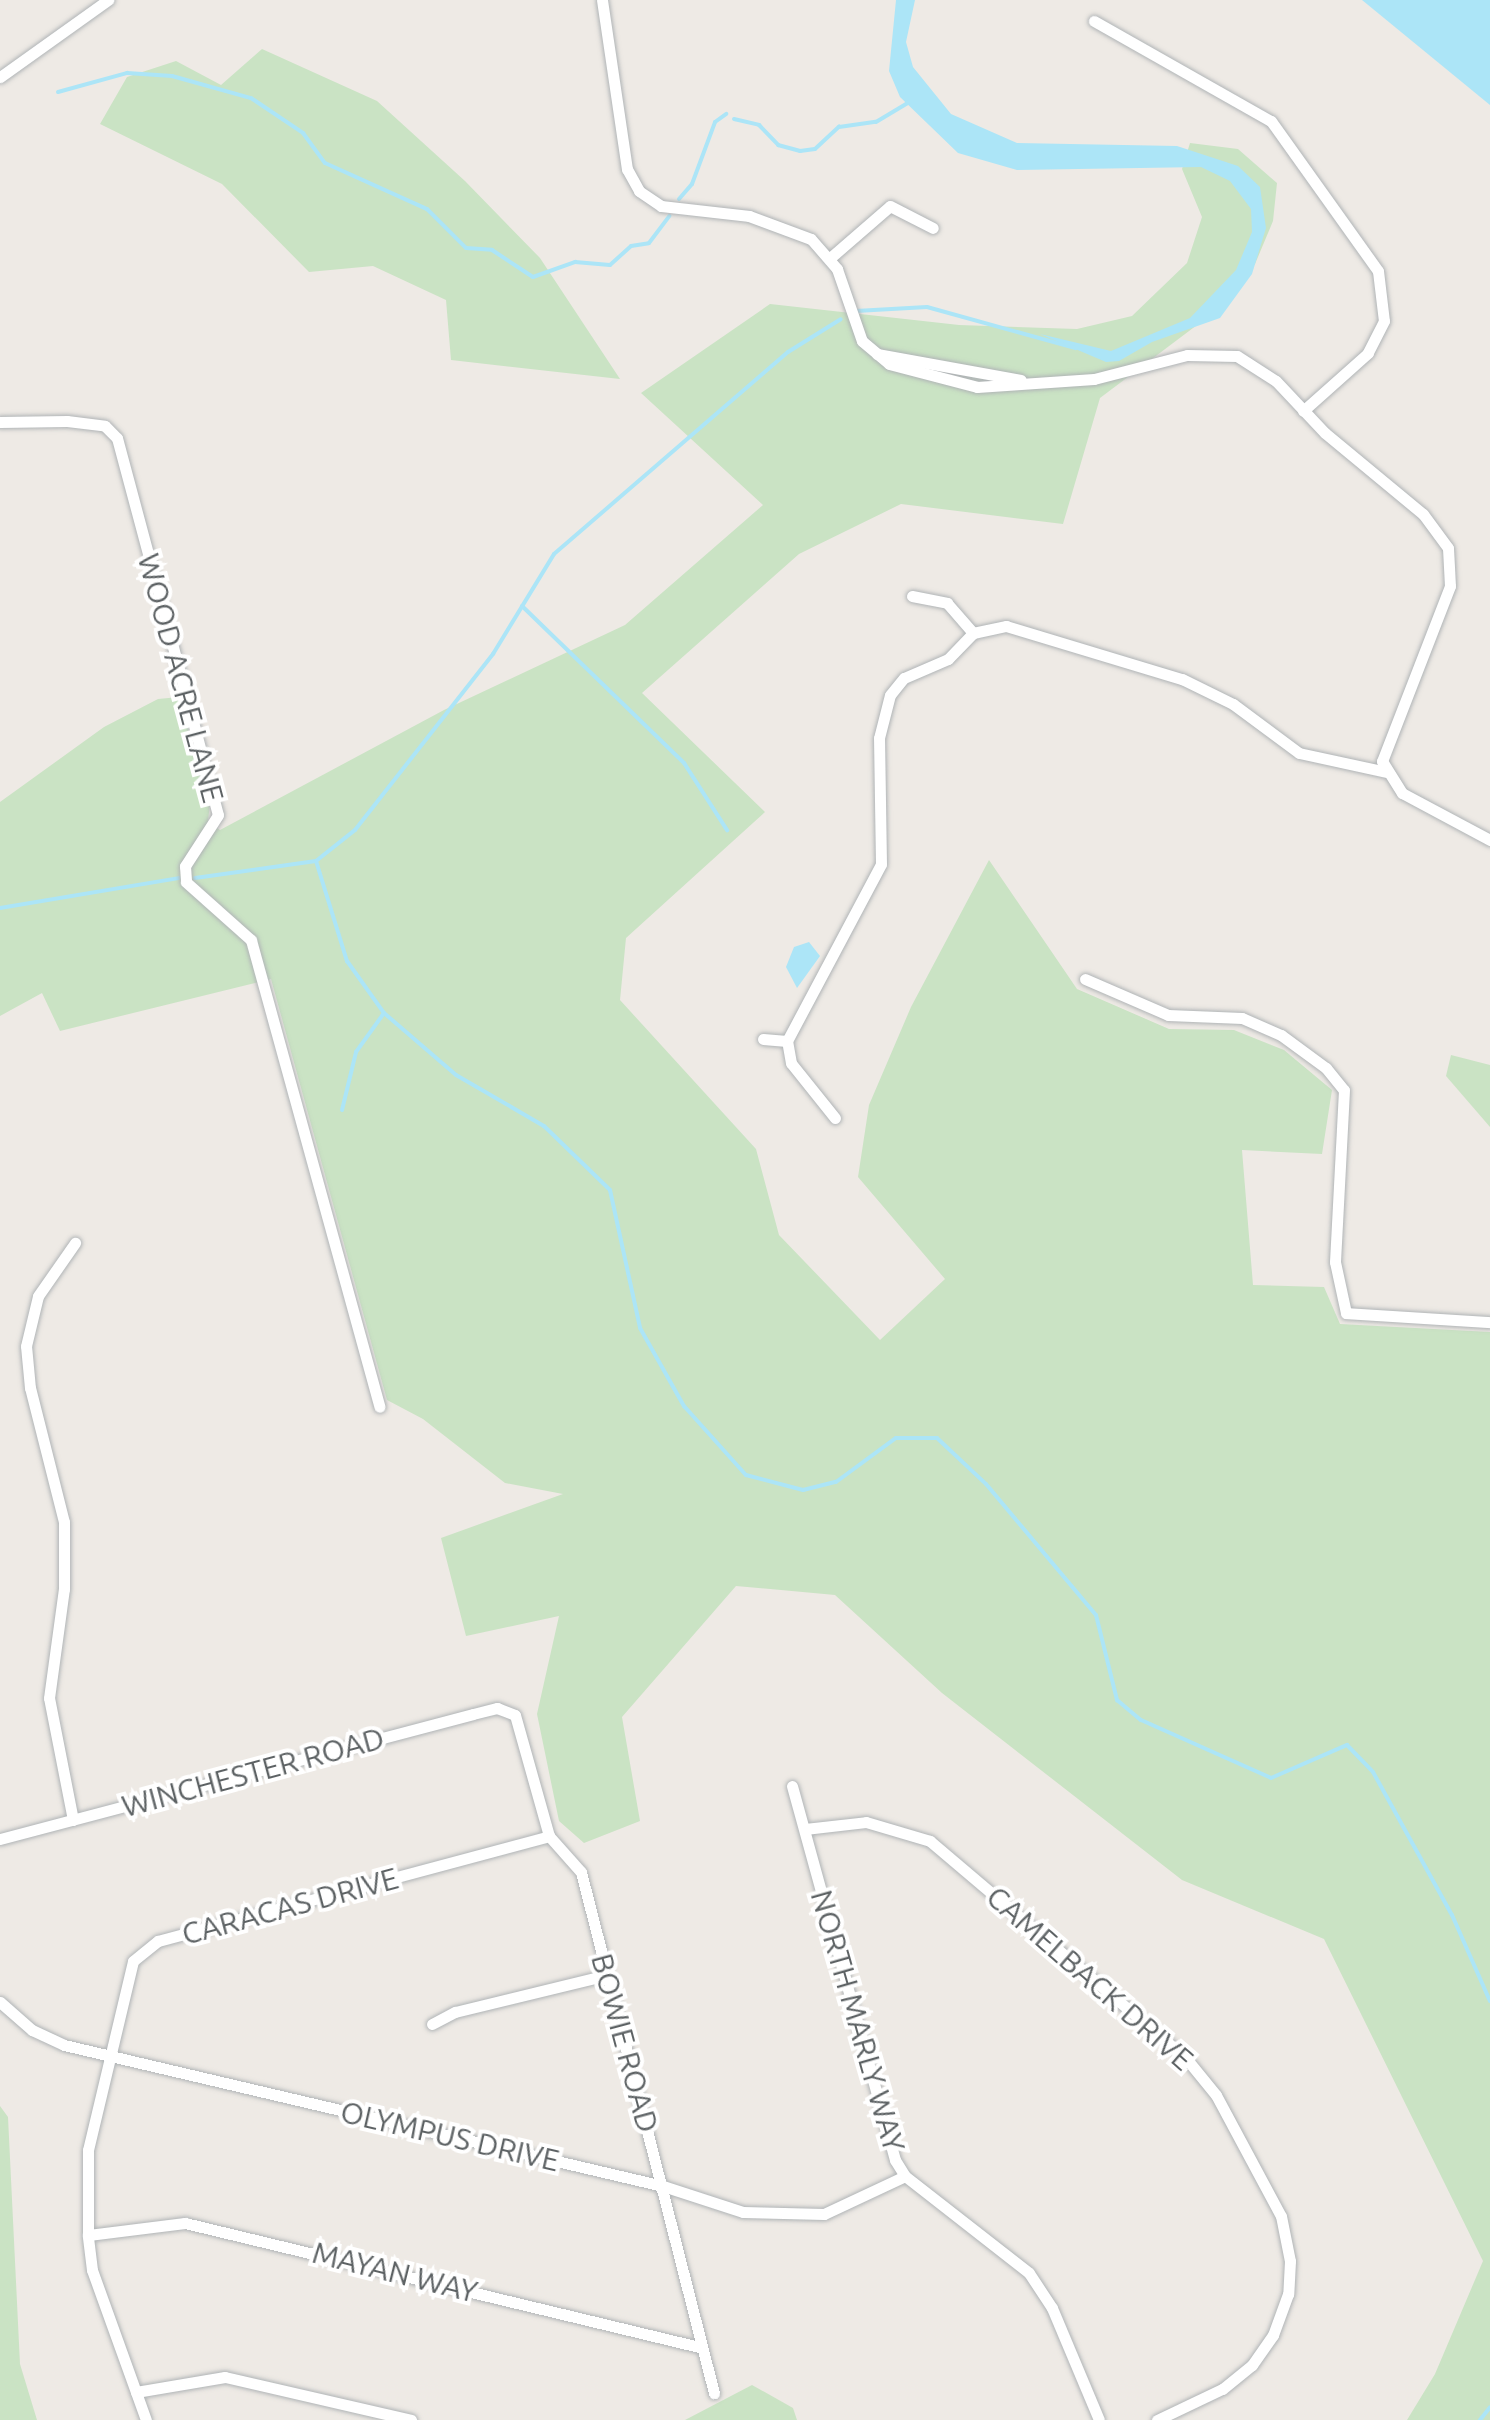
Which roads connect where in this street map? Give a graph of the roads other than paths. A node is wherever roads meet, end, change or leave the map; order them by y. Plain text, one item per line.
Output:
1 (108, 0) edge
2 (602, 0) edge
3 (1094, 21) dead end
4 (0, 76) edge
5 (933, 228) dead end
6 (830, 258) junction
7 (1303, 411) junction
8 (0, 422) edge
9 (912, 596) dead end
10 (973, 633) junction
11 (1386, 772) junction
12 (1490, 840) edge
13 (1085, 979) dead end
14 (763, 1039) dead end
15 (787, 1041) junction
16 (835, 1118) dead end
17 (75, 1244) dead end
18 (1490, 1322) edge
19 (380, 1407) dead end
20 (507, 1710) joint
21 (792, 1786) dead end
22 (73, 1820) junction
23 (804, 1829) junction
24 (549, 1836) junction
25 (0, 1839) edge
26 (606, 1975) junction
27 (0, 2002) edge
28 (432, 2024) dead end
29 (106, 2056) junction
30 (905, 2176) junction
31 (663, 2186) junction
32 (88, 2235) junction
33 (699, 2346) junction
34 (136, 2392) junction
35 (714, 2393) dead end
36 (146, 2420) edge
37 (411, 2420) edge
38 (1100, 2420) edge
39 (1157, 2420) edge

1 - 4 street
2 - 6 street
3 - 7 street
5 - 6 street
6 - 7 street
7 - 11 street
8 - 19 street, WOOD ACRE LANE
9 - 10 street
10 - 11 street
10 - 15 street
11 - 12 street
13 - 18 street
14 - 15 street
15 - 16 street
17 - 22 street
20 - 22 street, WINCHESTER ROAD
20 - 24 street, BOWIE ROAD
21 - 23 street, NORTH MARLY WAY
22 - 25 street, WINCHESTER ROAD
23 - 30 street, NORTH MARLY WAY
23 - 39 street, CAMELBACK DRIVE
24 - 26 street, BOWIE ROAD
24 - 29 street, CARACAS DRIVE
26 - 28 street
26 - 31 street, BOWIE ROAD
27 - 29 street, OLYMPUS DRIVE
29 - 31 street, OLYMPUS DRIVE
29 - 32 street
30 - 31 street, OLYMPUS DRIVE
30 - 38 street, NORTH MARLY WAY
31 - 33 street, BOWIE ROAD
32 - 33 street, MAYAN WAY
32 - 34 street
33 - 35 street, BOWIE ROAD
34 - 36 street
34 - 37 street

